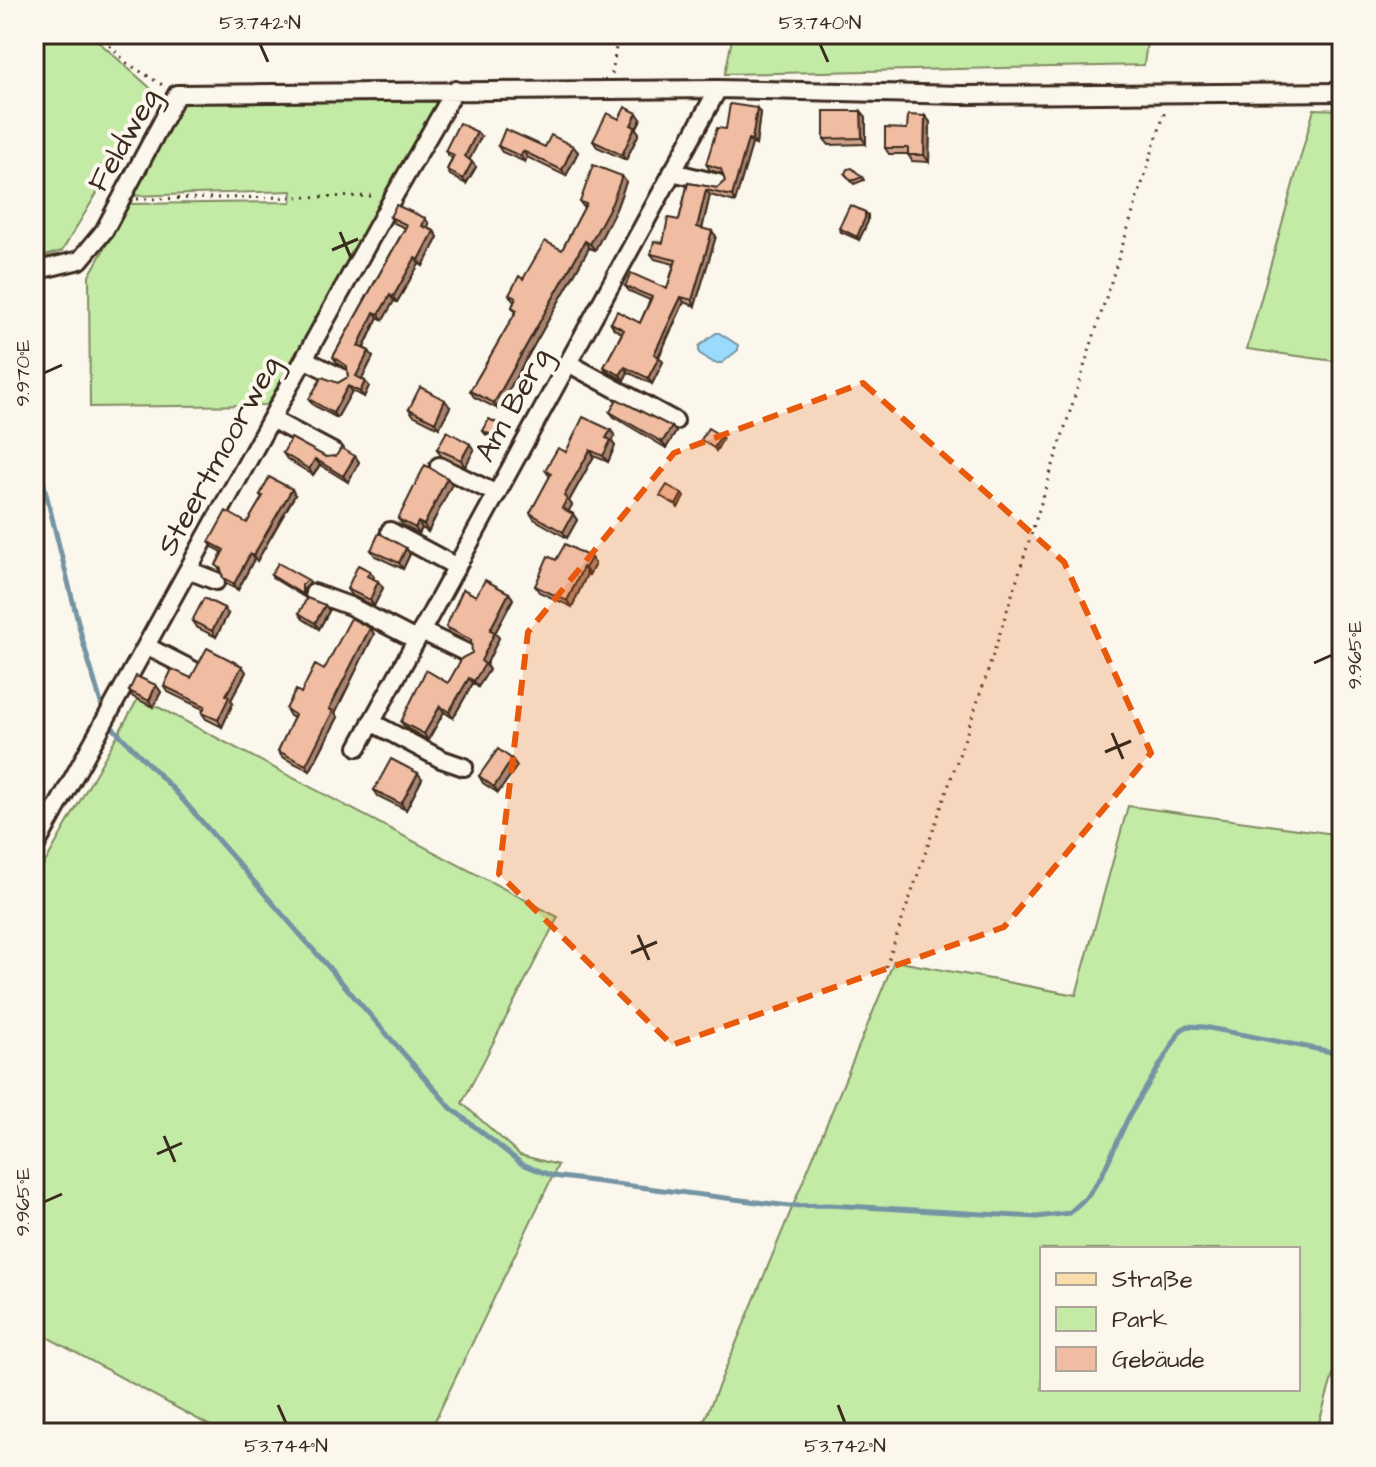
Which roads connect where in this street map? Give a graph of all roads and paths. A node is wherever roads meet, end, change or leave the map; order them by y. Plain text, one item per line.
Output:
1 (98, 34) edge
2 (618, 34) edge
3 (718, 89) junction
4 (455, 90) junction
5 (609, 90) junction
6 (1171, 92) junction
7 (1342, 92) edge
8 (177, 94) junction
9 (672, 172) junction
10 (718, 183) edge
11 (394, 196) junction
12 (121, 199) junction
13 (34, 271) edge
14 (304, 359) junction
15 (568, 363) junction
16 (342, 378) edge
17 (271, 419) junction
18 (675, 421) dead end
19 (335, 453) edge
20 (439, 466) dead end
21 (497, 494) junction
22 (390, 531) dead end
23 (457, 567) junction
24 (188, 570) junction
25 (216, 581) dead end
26 (314, 593) dead end
27 (362, 621) edge
28 (417, 639) junction
29 (146, 646) junction
30 (467, 653) edge
31 (193, 670) edge
32 (371, 722) junction
33 (358, 747) dead end
34 (464, 767) dead end
35 (34, 849) edge
36 (886, 967) dead end

1 - 8 path
2 - 5 path
3 - 5 street, Feldweg
3 - 6 street, Feldweg
3 - 9 street, Am Berg
4 - 5 street, Feldweg
4 - 8 street, Feldweg
4 - 11 street, Steertmoorweg
6 - 7 street, Feldweg
6 - 36 path
8 - 12 street, Feldweg
9 - 10 street
9 - 15 street, Am Berg
11 - 12 path
11 - 14 street, Steertmoorweg
12 - 13 street, Feldweg
14 - 16 street
14 - 17 street, Steertmoorweg
15 - 18 street
15 - 21 street, Am Berg
17 - 19 street
17 - 24 street, Steertmoorweg
20 - 21 street
21 - 23 street, Am Berg
22 - 23 street
23 - 28 street, Am Berg
24 - 25 street
24 - 29 street, Steertmoorweg
26 - 28 street
27 - 28 street
28 - 30 street
28 - 32 street, Am Berg
29 - 31 street
29 - 35 street, Steertmoorweg
32 - 33 street, Am Berg
32 - 34 street

